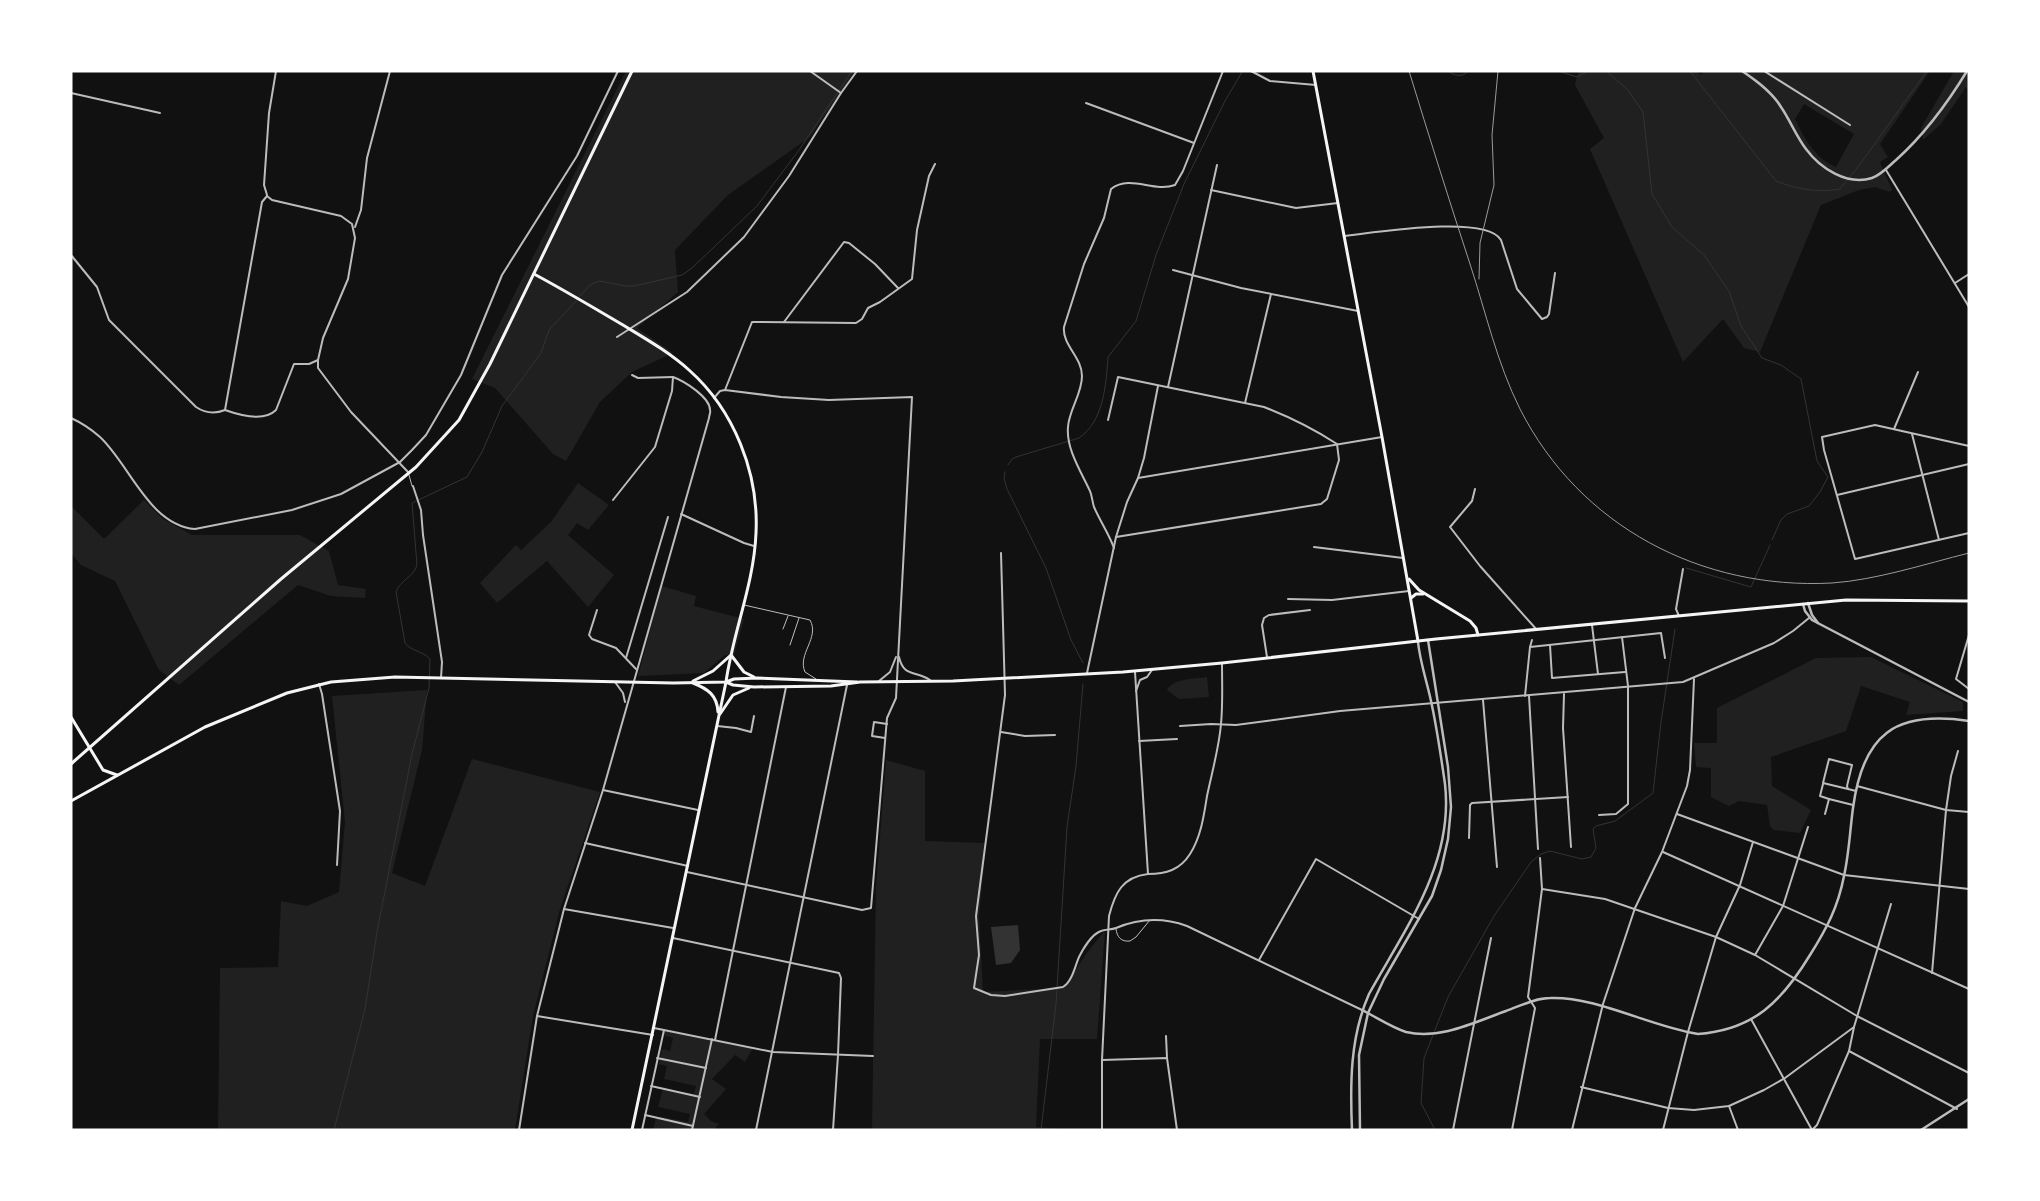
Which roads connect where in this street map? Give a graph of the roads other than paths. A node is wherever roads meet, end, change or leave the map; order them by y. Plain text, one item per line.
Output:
1 (390, 71) edge
2 (618, 71) edge
3 (632, 71) edge
4 (810, 71) edge
5 (857, 71) edge
6 (1223, 71) edge
7 (1251, 71) edge
8 (1314, 71) edge
9 (1742, 71) edge
10 (1764, 71) edge
11 (1967, 71) edge
12 (275, 72) edge
13 (1316, 85) junction
14 (71, 92) edge
15 (839, 92) junction
16 (1086, 103) dead end
17 (160, 113) dead end
18 (1850, 125) dead end
19 (1194, 143) junction
20 (934, 164) dead end
21 (1217, 165) dead end
22 (1886, 169) junction
23 (1211, 190) junction
24 (267, 196) junction
25 (1338, 203) junction
26 (354, 228) junction
27 (1344, 236) junction
28 (71, 254) edge
29 (1173, 270) dead end
30 (1555, 273) dead end
31 (534, 274) junction
32 (1969, 274) edge
33 (1192, 275) junction
34 (1954, 283) junction
35 (899, 288) junction
36 (1271, 294) junction
37 (1969, 307) edge
38 (1358, 311) junction
39 (784, 322) junction
40 (617, 337) dead end
41 (318, 360) junction
42 (1918, 372) dead end
43 (632, 375) dead end
44 (673, 377) junction
45 (1158, 386) junction
46 (1168, 387) junction
47 (725, 390) junction
48 (714, 398) junction
49 (1245, 403) junction
50 (225, 410) junction
51 (71, 418) edge
52 (1108, 420) dead end
53 (1894, 429) junction
54 (1912, 434) junction
55 (1382, 437) junction
56 (1336, 444) junction
57 (1969, 446) edge
58 (400, 462) junction
59 (1969, 464) edge
60 (409, 473) junction
61 (1922, 476) junction
62 (1138, 478) junction
63 (412, 486) joint
64 (1475, 489) dead end
65 (1836, 496) junction
66 (613, 500) dead end
67 (681, 514) junction
68 (668, 517) dead end
69 (1969, 533) edge
70 (1116, 537) junction
71 (1939, 540) junction
72 (755, 546) junction
73 (1314, 547) dead end
74 (1114, 548) junction
75 (1001, 553) dead end
76 (1404, 558) junction
77 (1683, 569) dead end
78 (1407, 576) junction
79 (1409, 591) junction
80 (1425, 594) junction
81 (1410, 599) junction
82 (1288, 600) dead end
83 (1969, 601) edge
84 (1804, 604) junction
85 (1808, 604) junction
86 (744, 605) junction
87 (597, 610) dead end
88 (1310, 610) dead end
89 (788, 615) junction
90 (1679, 616) junction
91 (800, 617) junction
92 (1809, 618) junction
93 (1819, 624) junction
94 (1592, 625) junction
95 (783, 629) dead end
96 (1537, 630) junction
97 (1478, 635) junction
98 (1969, 635) edge
99 (1622, 637) junction
100 (1593, 639) junction
101 (1428, 640) junction
102 (1532, 640) dead end
103 (1418, 642) junction
104 (790, 645) dead end
105 (1550, 645) junction
106 (1530, 647) junction
107 (898, 652) junction
108 (731, 655) junction
109 (626, 658) junction
110 (1267, 658) junction
111 (1665, 658) dead end
112 (1222, 664) junction
113 (636, 669) junction
114 (1152, 670) junction
115 (1135, 672) junction
116 (1626, 672) junction
117 (1087, 673) junction
118 (1598, 674) junction
119 (441, 678) junction
120 (757, 678) junction
121 (1004, 678) junction
122 (1694, 679) junction
123 (819, 680) junction
124 (933, 681) junction
125 (614, 682) junction
126 (632, 682) junction
127 (690, 682) junction
128 (726, 682) junction
129 (860, 682) junction
130 (878, 682) junction
131 (896, 682) junction
132 (319, 684) junction
133 (847, 685) junction
134 (1628, 686) junction
135 (754, 687) junction
136 (786, 687) junction
137 (1969, 689) edge
138 (1136, 693) junction
139 (1564, 693) junction
140 (1524, 696) junction
141 (1529, 696) junction
142 (1483, 700) junction
143 (1968, 702) edge
144 (1438, 703) junction
145 (626, 704) junction
146 (1432, 704) junction
147 (754, 716) dead end
148 (71, 717) edge
149 (718, 717) junction
150 (1968, 719) edge
151 (886, 724) junction
152 (717, 726) junction
153 (1180, 726) dead end
154 (1221, 726) junction
155 (1000, 732) junction
156 (1055, 735) dead end
157 (885, 738) junction
158 (1177, 739) dead end
159 (1139, 741) junction
160 (89, 748) junction
161 (1958, 751) dead end
162 (71, 764) edge
163 (117, 775) junction
164 (1823, 783) junction
165 (1857, 786) junction
166 (1848, 789) junction
167 (603, 790) junction
168 (1856, 791) junction
169 (1568, 797) junction
170 (1536, 798) junction
171 (1829, 799) junction
172 (71, 801) edge
173 (1491, 801) junction
174 (1853, 805) junction
175 (700, 810) junction
176 (1946, 810) junction
177 (1969, 812) edge
178 (1677, 814) junction
179 (1825, 814) dead end
180 (1599, 815) dead end
181 (1808, 828) dead end
182 (1469, 838) dead end
183 (1753, 842) junction
184 (585, 843) junction
185 (1571, 846) dead end
186 (1538, 849) dead end
187 (1662, 852) junction
188 (1540, 858) dead end
189 (1797, 859) junction
190 (338, 865) dead end
191 (688, 866) junction
192 (1497, 867) dead end
193 (687, 872) junction
194 (1148, 874) junction
195 (1844, 875) junction
196 (747, 884) junction
197 (1740, 885) junction
198 (1940, 886) junction
199 (1542, 889) junction
200 (1969, 889) edge
201 (804, 897) junction
202 (1891, 904) dead end
203 (1783, 906) junction
204 (1635, 908) junction
205 (564, 909) junction
206 (1413, 916) junction
207 (1150, 919) junction
208 (1418, 919) junction
209 (1828, 926) junction
210 (675, 928) junction
211 (1116, 928) junction
212 (1107, 930) junction
213 (1716, 937) junction
214 (673, 938) junction
215 (1491, 938) dead end
216 (1877, 947) junction
217 (733, 951) junction
218 (1755, 955) junction
219 (1259, 960) junction
220 (791, 964) junction
221 (1932, 973) junction
222 (1795, 979) junction
223 (1969, 988) edge
224 (1530, 1002) junction
225 (1602, 1007) junction
226 (1362, 1010) junction
227 (1368, 1013) junction
228 (537, 1016) junction
229 (1857, 1016) junction
230 (1751, 1019) junction
231 (1474, 1023) junction
232 (1854, 1027) junction
233 (654, 1028) junction
234 (664, 1030) junction
235 (1688, 1032) junction
236 (652, 1035) junction
237 (1166, 1036) dead end
238 (714, 1040) junction
239 (1849, 1050) junction
240 (773, 1052) junction
241 (838, 1055) junction
242 (873, 1056) dead end
243 (657, 1058) junction
244 (1167, 1058) junction
245 (1102, 1060) junction
246 (706, 1068) junction
247 (1969, 1073) edge
248 (1785, 1078) junction
249 (651, 1086) junction
250 (1581, 1086) junction
251 (700, 1097) junction
252 (1969, 1099) edge
253 (1729, 1106) junction
254 (1668, 1108) junction
255 (1957, 1109) junction
256 (645, 1115) junction
257 (693, 1126) junction
258 (519, 1130) edge
259 (632, 1130) edge
260 (642, 1130) edge
261 (692, 1130) edge
262 (756, 1130) edge
263 (833, 1130) edge
264 (1102, 1130) edge
265 (1177, 1130) edge
266 (1352, 1130) edge
267 (1360, 1130) edge
268 (1453, 1130) edge
269 (1512, 1130) edge
270 (1572, 1130) edge
271 (1663, 1130) edge
272 (1738, 1130) edge
273 (1812, 1130) edge
274 (1921, 1130) edge

1 - 26 street
2 - 58 street
3 - 31 main road
4 - 15 street
5 - 15 street
6 - 19 street
7 - 13 street
8 - 13 main road
9 - 22 street
10 - 18 street
11 - 22 street
12 - 24 street
13 - 25 main road
14 - 17 street
15 - 40 street
16 - 19 street
19 - 74 street
20 - 35 street
21 - 23 street
22 - 34 street
23 - 25 street
23 - 33 street
24 - 26 street
24 - 50 street
25 - 27 main road
26 - 41 street
27 - 30 street
27 - 38 main road
28 - 50 street
29 - 33 street
31 - 48 main road
31 - 60 main road
32 - 34 street
33 - 36 street
33 - 46 street
34 - 37 street
35 - 39 street
35 - 39 street
36 - 38 street
36 - 49 street
38 - 55 main road
39 - 47 street
41 - 50 street
41 - 58 street
42 - 53 street
43 - 44 street
44 - 66 street
44 - 67 street
45 - 46 street
45 - 52 street
45 - 62 street
46 - 49 street
47 - 48 street
47 - 107 street
48 - 72 main road
49 - 56 street
51 - 58 street
53 - 54 street
53 - 65 street
54 - 57 street
54 - 61 street
55 - 56 street
55 - 76 main road
56 - 62 street
56 - 70 street
58 - 60 street
59 - 61 street
60 - 63 lane
60 - 160 main road
61 - 65 street
61 - 71 street
62 - 70 street
63 - 119 street
64 - 96 street
65 - 71 street
67 - 72 street
67 - 113 street
68 - 109 street
69 - 71 street
70 - 74 street
72 - 86 main road
73 - 76 street
74 - 117 street
75 - 121 street
76 - 78 main road
77 - 90 street
78 - 79 main road
78 - 80 main road
79 - 81 main road
79 - 82 street
80 - 81 main road
80 - 97 main road
81 - 103 main road
83 - 85 main road
84 - 85 main road
84 - 90 main road
84 - 92 street
85 - 93 street
86 - 89 lane
86 - 108 main road
87 - 109 street
88 - 110 street
89 - 91 lane
89 - 95 lane
90 - 94 main road
91 - 104 lane
91 - 123 lane
92 - 93 street
92 - 122 street
93 - 143 street
94 - 96 main road
94 - 100 street
96 - 97 main road
97 - 101 main road
98 - 137 street
99 - 100 street
99 - 111 street
99 - 116 street
100 - 105 street
100 - 118 street
101 - 103 main road
101 - 144 street
102 - 106 street
103 - 110 main road
103 - 146 street
105 - 106 street
105 - 118 street
106 - 140 street
107 - 124 street
107 - 130 street
107 - 131 street
108 - 120 main road
108 - 127 main road
108 - 128 main road
109 - 113 street
110 - 112 main road
112 - 114 main road
112 - 154 street
113 - 126 street
114 - 115 main road
114 - 138 street
115 - 117 main road
115 - 138 street
116 - 118 street
116 - 134 street
117 - 121 main road
119 - 125 main road
119 - 132 main road
120 - 123 main road
120 - 128 main road
121 - 124 main road
121 - 155 street
122 - 134 street
122 - 178 street
123 - 129 main road
124 - 131 main road
125 - 126 main road
125 - 145 street
126 - 127 main road
126 - 145 street
127 - 128 main road
127 - 149 main road
128 - 135 main road
128 - 149 main road
129 - 130 main road
129 - 133 main road
130 - 131 main road
131 - 151 street
132 - 163 main road
132 - 190 street
133 - 136 main road
133 - 201 street
134 - 139 street
134 - 180 street
135 - 136 main road
135 - 149 main road
136 - 196 street
138 - 159 street
139 - 141 street
139 - 169 street
140 - 141 street
140 - 142 street
141 - 170 street
142 - 144 street
142 - 173 street
144 - 146 street
144 - 208 street
145 - 167 street
146 - 154 street
146 - 206 street
147 - 152 street
148 - 160 main road
149 - 152 main road
150 - 165 street
151 - 157 street
151 - 157 street
152 - 175 main road
153 - 154 street
154 - 194 street
155 - 156 street
155 - 212 street
157 - 201 street
158 - 159 street
159 - 194 street
160 - 162 main road
160 - 163 main road
161 - 176 street
163 - 172 main road
164 - 166 street
164 - 166 street
164 - 171 street
165 - 168 street
165 - 176 street
166 - 168 street
167 - 175 street
167 - 184 street
168 - 174 street
169 - 170 street
169 - 185 street
170 - 173 street
170 - 186 street
171 - 174 street
171 - 179 street
173 - 182 street
173 - 192 street
174 - 195 street
175 - 191 main road
176 - 177 street
176 - 198 street
178 - 183 street
178 - 187 street
181 - 189 street
183 - 189 street
183 - 197 street
184 - 191 street
184 - 205 street
187 - 197 street
187 - 204 street
188 - 199 street
189 - 195 street
189 - 203 street
191 - 193 main road
193 - 196 street
193 - 210 main road
194 - 212 street
195 - 198 street
195 - 209 street
196 - 201 street
196 - 217 street
197 - 203 street
197 - 213 street
198 - 200 street
198 - 221 street
199 - 204 street
199 - 224 street
201 - 220 street
202 - 216 street
203 - 209 street
203 - 218 street
204 - 213 street
204 - 225 street
205 - 210 street
205 - 228 street
206 - 208 street
206 - 219 street
206 - 226 street
207 - 211 street
207 - 211 lane
207 - 219 street
208 - 227 street
209 - 216 street
209 - 222 street
210 - 214 main road
211 - 212 street
212 - 245 street
213 - 218 street
213 - 235 street
214 - 217 street
214 - 233 main road
215 - 231 street
216 - 221 street
216 - 229 street
217 - 220 street
217 - 238 street
218 - 222 street
219 - 226 street
220 - 240 street
220 - 241 street
221 - 223 street
222 - 229 street
222 - 230 street
224 - 225 street
224 - 231 street
224 - 269 street
225 - 235 street
225 - 250 street
226 - 227 street
226 - 266 street
227 - 231 street
227 - 267 street
228 - 236 street
228 - 258 street
229 - 232 street
229 - 247 street
230 - 235 street
230 - 248 street
231 - 268 street
232 - 239 street
232 - 248 street
233 - 234 street
233 - 236 main road
234 - 238 street
234 - 243 street
235 - 254 street
236 - 259 main road
237 - 244 street
238 - 240 street
238 - 246 street
239 - 255 street
239 - 273 street
240 - 241 street
240 - 262 street
241 - 242 street
241 - 263 street
243 - 246 street
243 - 249 street
244 - 245 street
244 - 265 street
245 - 264 street
246 - 251 street
248 - 253 street
248 - 273 street
249 - 251 street
249 - 256 street
250 - 254 street
250 - 270 street
251 - 257 street
252 - 255 street
253 - 254 street
253 - 272 street
254 - 271 street
255 - 274 street
256 - 257 street
256 - 260 street
257 - 261 street

